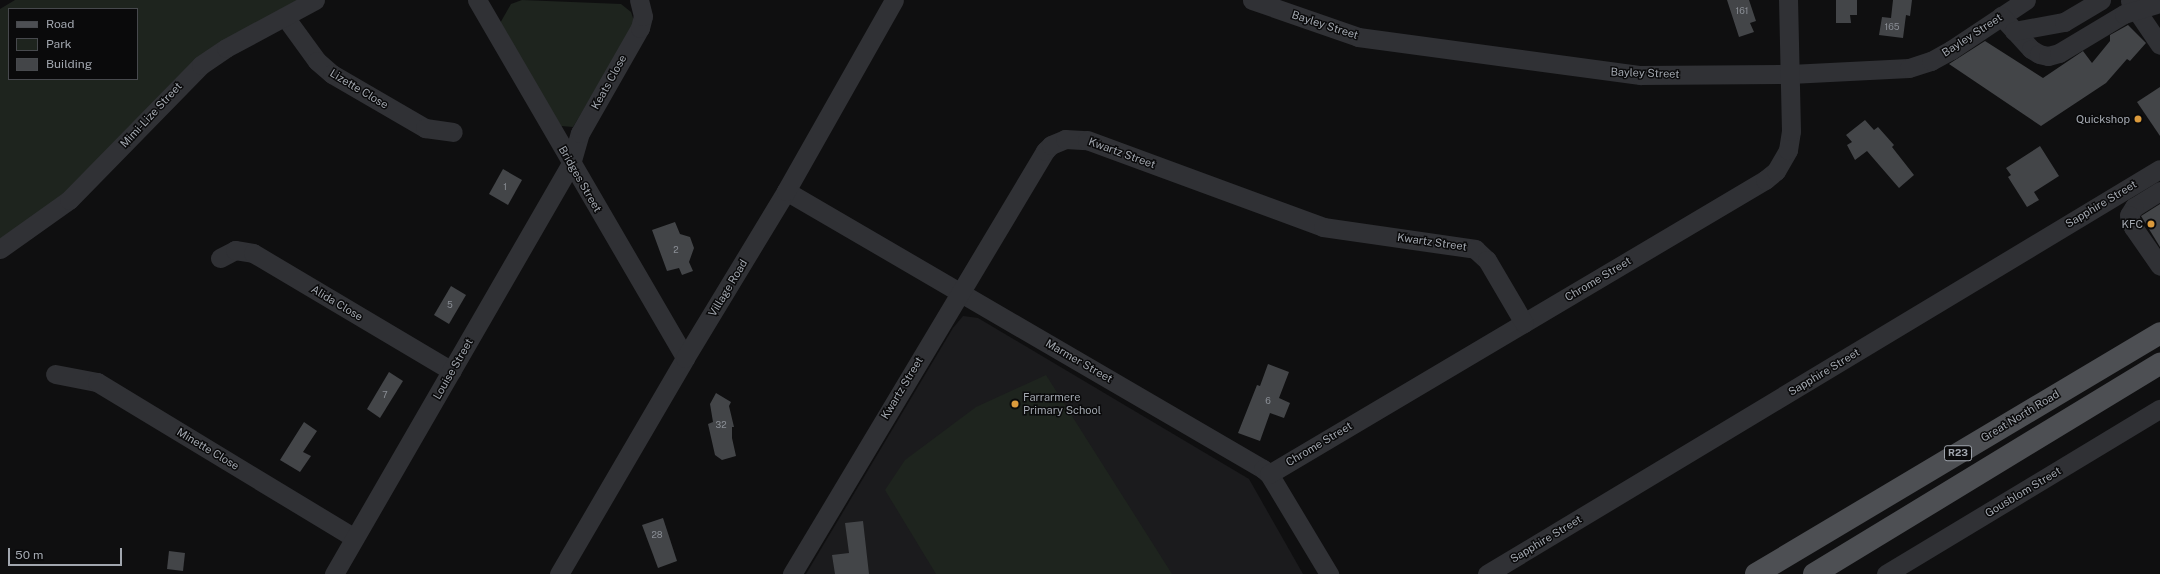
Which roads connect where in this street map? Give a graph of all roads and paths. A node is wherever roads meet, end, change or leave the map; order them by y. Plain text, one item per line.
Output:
1 (315, 0) edge
2 (477, 0) edge
3 (639, 0) edge
4 (894, 0) edge
5 (1252, 0) edge
6 (1788, 0) edge
7 (2026, 0) edge
8 (2101, 0) edge
9 (2160, 3) edge
10 (2133, 5) edge
11 (2001, 16) junction
12 (285, 17) junction
13 (2014, 32) junction
14 (2160, 45) edge
15 (1790, 74) junction
16 (453, 132) dead end
17 (571, 164) junction
18 (2160, 169) edge
19 (786, 191) junction
20 (2160, 191) edge
21 (0, 249) edge
22 (220, 258) dead end
23 (2160, 266) edge
24 (959, 292) junction
25 (1524, 322) junction
26 (2160, 333) edge
27 (685, 358) junction
28 (2160, 364) edge
29 (452, 371) junction
30 (55, 374) dead end
31 (2160, 409) edge
32 (1269, 474) junction
33 (355, 538) junction
34 (334, 574) edge
35 (559, 574) edge
36 (792, 574) edge
37 (1329, 574) edge
38 (1488, 574) edge
39 (1756, 574) edge
40 (1814, 574) edge
41 (1886, 574) edge

1 - 12 street, Mimi-Lize Street
2 - 17 street, Bridges Street
3 - 17 street, Keats Close
4 - 19 street, Village Road
5 - 15 street, Bayley Street
6 - 15 street, Chrome Street
7 - 11 street, Bayley Street
8 - 13 street
9 - 10 street
10 - 13 street
10 - 14 street
11 - 13 street
11 - 15 street, Bayley Street
12 - 16 street, Lizette Close
12 - 21 street, Mimi-Lize Street
15 - 25 street, Chrome Street
17 - 27 street, Bridges Street
17 - 29 street, Louise Street
18 - 38 street, Sapphire Street
19 - 24 street, Marmer Street
19 - 27 street, Village Road
20 - 23 street
22 - 29 street, Alida Close
24 - 25 street, Kwartz Street
24 - 32 street, Marmer Street
24 - 36 street, Kwartz Street
25 - 32 street, Chrome Street
26 - 39 main road, Great North Road / R23
27 - 35 street, Village Road
28 - 40 main road, R23
29 - 33 street, Louise Street
30 - 33 street, Minette Close
31 - 41 street, Gousblom Street
32 - 37 street, Marmer Street
33 - 34 street, Louise Street

